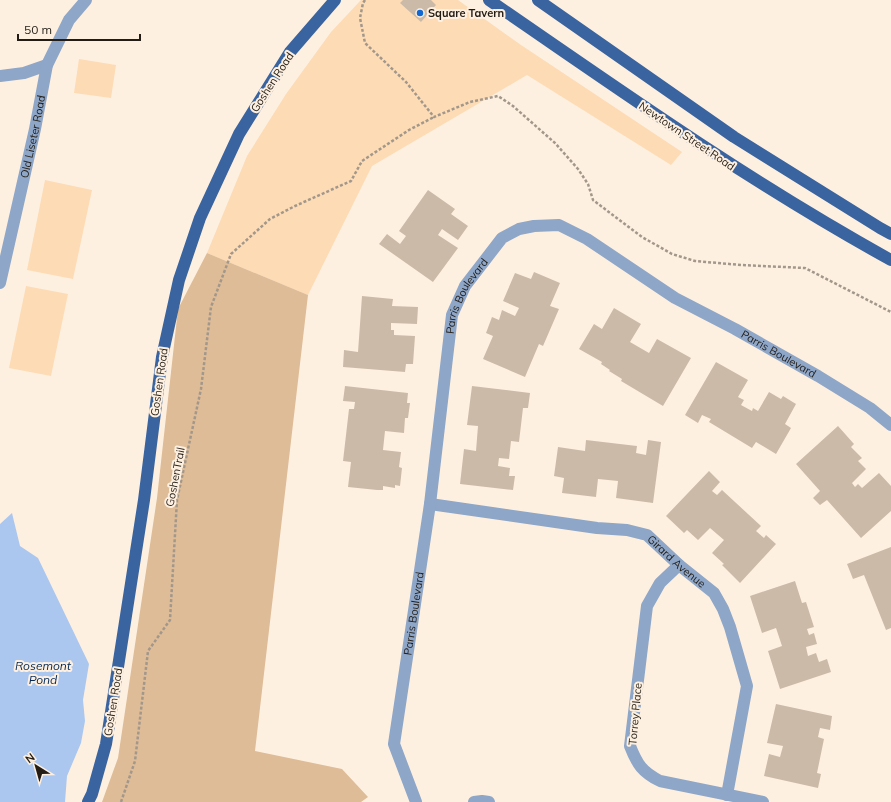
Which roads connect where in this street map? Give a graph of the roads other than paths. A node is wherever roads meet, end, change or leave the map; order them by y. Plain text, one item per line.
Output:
1 (86, 0) edge
2 (335, 0) edge
3 (489, 0) edge
4 (538, 0) edge
5 (47, 65) junction
6 (0, 76) edge
7 (891, 234) edge
8 (891, 260) edge
9 (0, 283) edge
10 (891, 425) edge
11 (430, 504) junction
12 (679, 565) junction
13 (727, 795) junction
14 (88, 802) edge
15 (416, 802) edge
16 (474, 802) edge
17 (489, 802) edge
18 (763, 802) edge

1 - 5 street, Old Liseter Road
2 - 14 main road, Goshen Road
3 - 8 main road, Newtown Street Road
4 - 7 main road
5 - 6 street
5 - 9 street, Old Liseter Road
10 - 11 street, Parris Boulevard
11 - 12 street, Girard Avenue
11 - 15 street, Parris Boulevard
12 - 13 street, Girard Avenue
12 - 13 street, Torrey Place
13 - 18 street, Torrey Place
16 - 17 street

